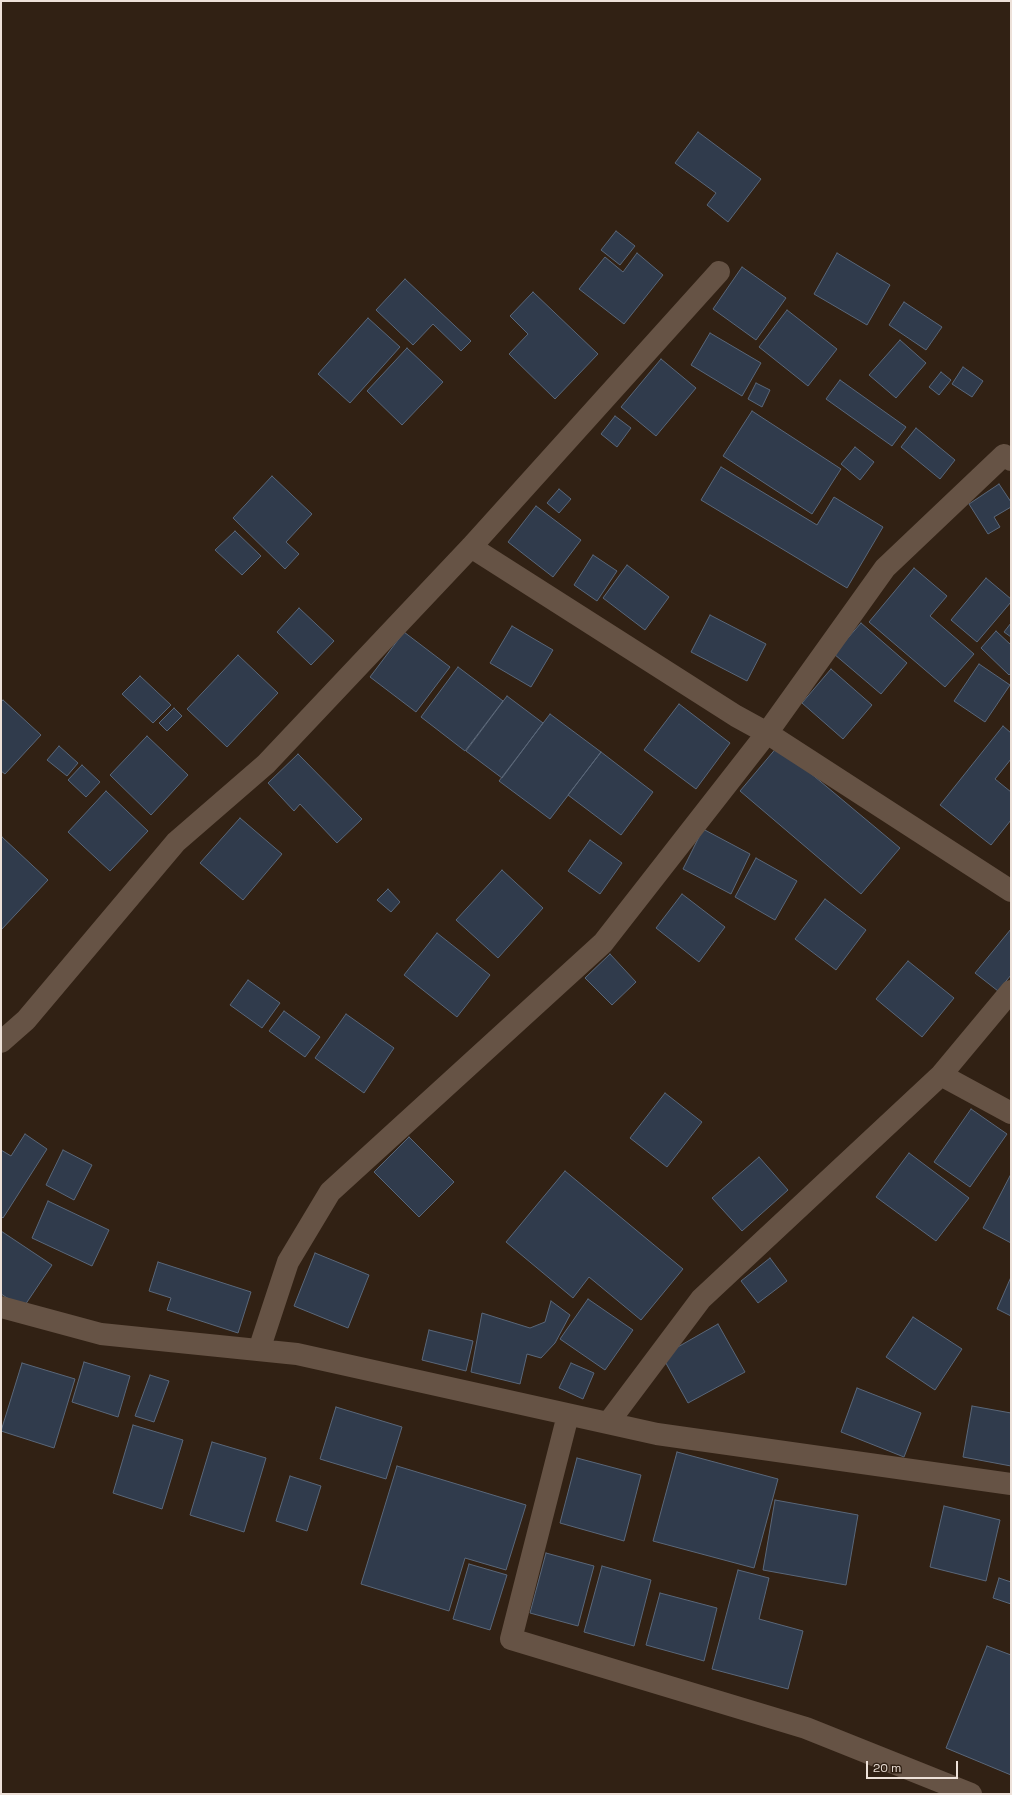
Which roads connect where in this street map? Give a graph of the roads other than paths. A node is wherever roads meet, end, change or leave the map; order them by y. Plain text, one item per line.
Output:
1 (719, 272) dead end
2 (1011, 460) edge
3 (471, 547) junction
4 (767, 733) junction
5 (1011, 891) edge
6 (1011, 991) edge
7 (1, 1042) edge
8 (941, 1075) junction
9 (1011, 1113) edge
10 (1, 1307) edge
11 (259, 1350) junction
12 (568, 1415) junction
13 (608, 1424) junction
14 (1011, 1484) edge
15 (971, 1794) edge

1 - 3 street
2 - 4 street
3 - 4 street
3 - 7 street
4 - 5 street
4 - 11 street
6 - 8 street
8 - 9 street
8 - 13 street
10 - 11 street
11 - 12 street
12 - 13 street
12 - 15 street
13 - 14 street

